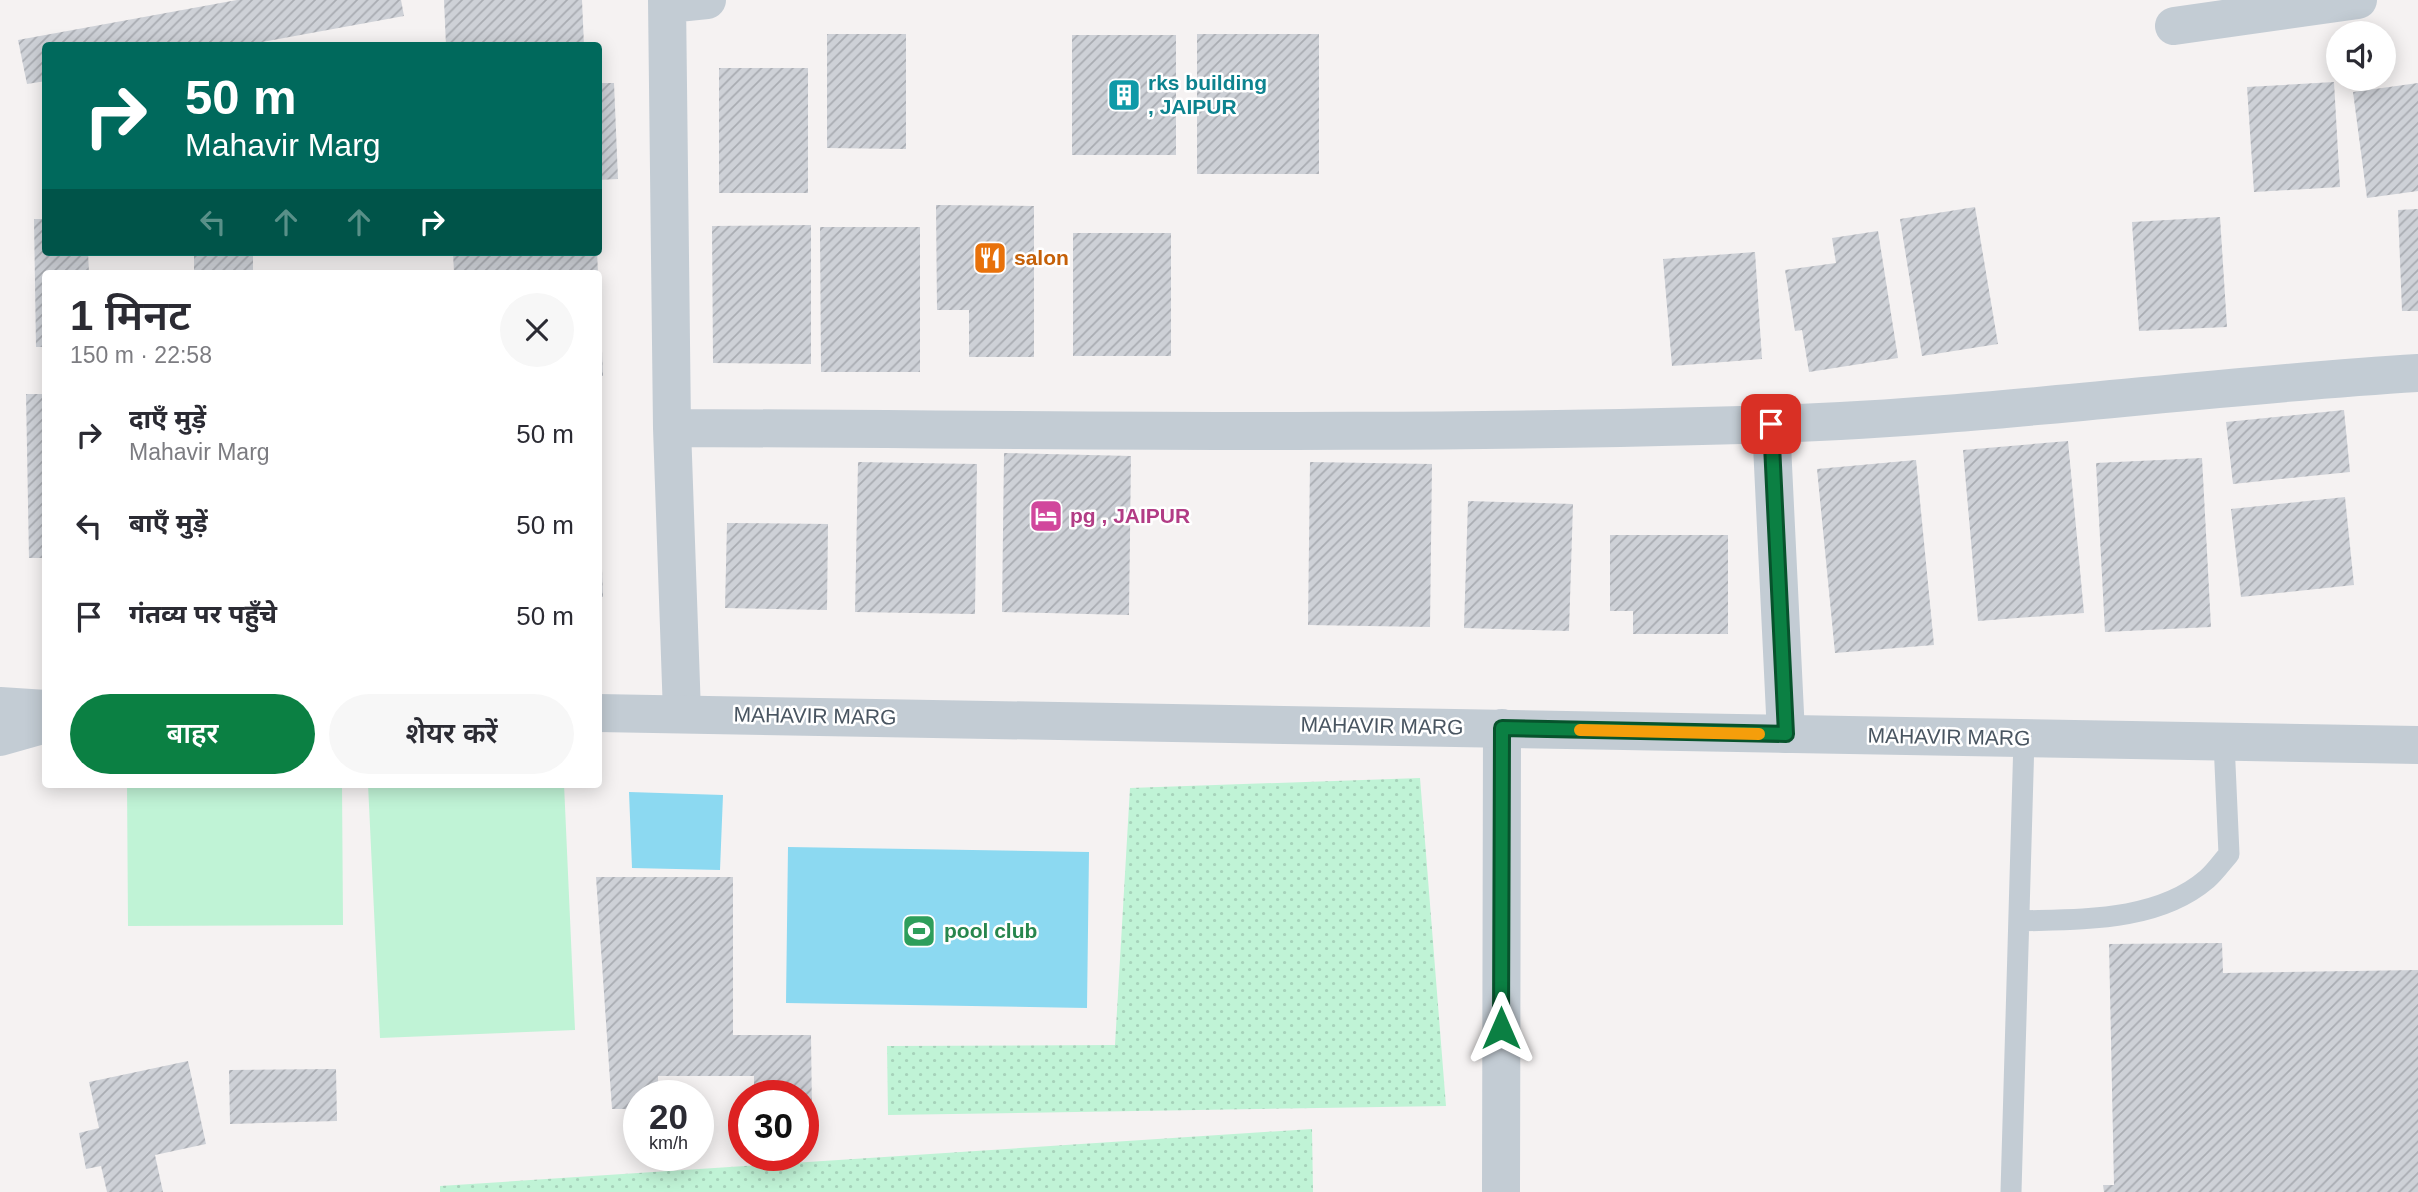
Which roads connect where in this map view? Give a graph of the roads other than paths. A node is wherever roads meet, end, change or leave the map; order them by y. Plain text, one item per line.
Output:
1 (708, 0) edge
2 (2358, 0) edge
3 (668, 2) edge
4 (2174, 26) dead end
5 (2418, 373) edge
6 (1771, 424) junction
7 (672, 428) junction
8 (0, 706) edge
9 (42, 709) edge
10 (602, 713) edge
11 (682, 713) junction
12 (42, 725) edge
13 (1502, 728) junction
14 (1786, 734) junction
15 (0, 737) edge
16 (2024, 739) junction
17 (2224, 742) junction
18 (2418, 745) edge
19 (2019, 921) junction
20 (1501, 1192) edge
21 (2011, 1192) edge

1 - 3 street
2 - 4 street
3 - 7 street
5 - 6 street
6 - 7 street
6 - 14 street
7 - 11 street
8 - 9 street
10 - 11 street, MAHAVIR MARG
11 - 13 street, MAHAVIR MARG
12 - 15 street
13 - 14 street, MAHAVIR MARG
13 - 20 street
14 - 16 street, MAHAVIR MARG
16 - 17 street, MAHAVIR MARG
16 - 19 lane
17 - 18 street, MAHAVIR MARG
17 - 19 lane
19 - 21 lane

